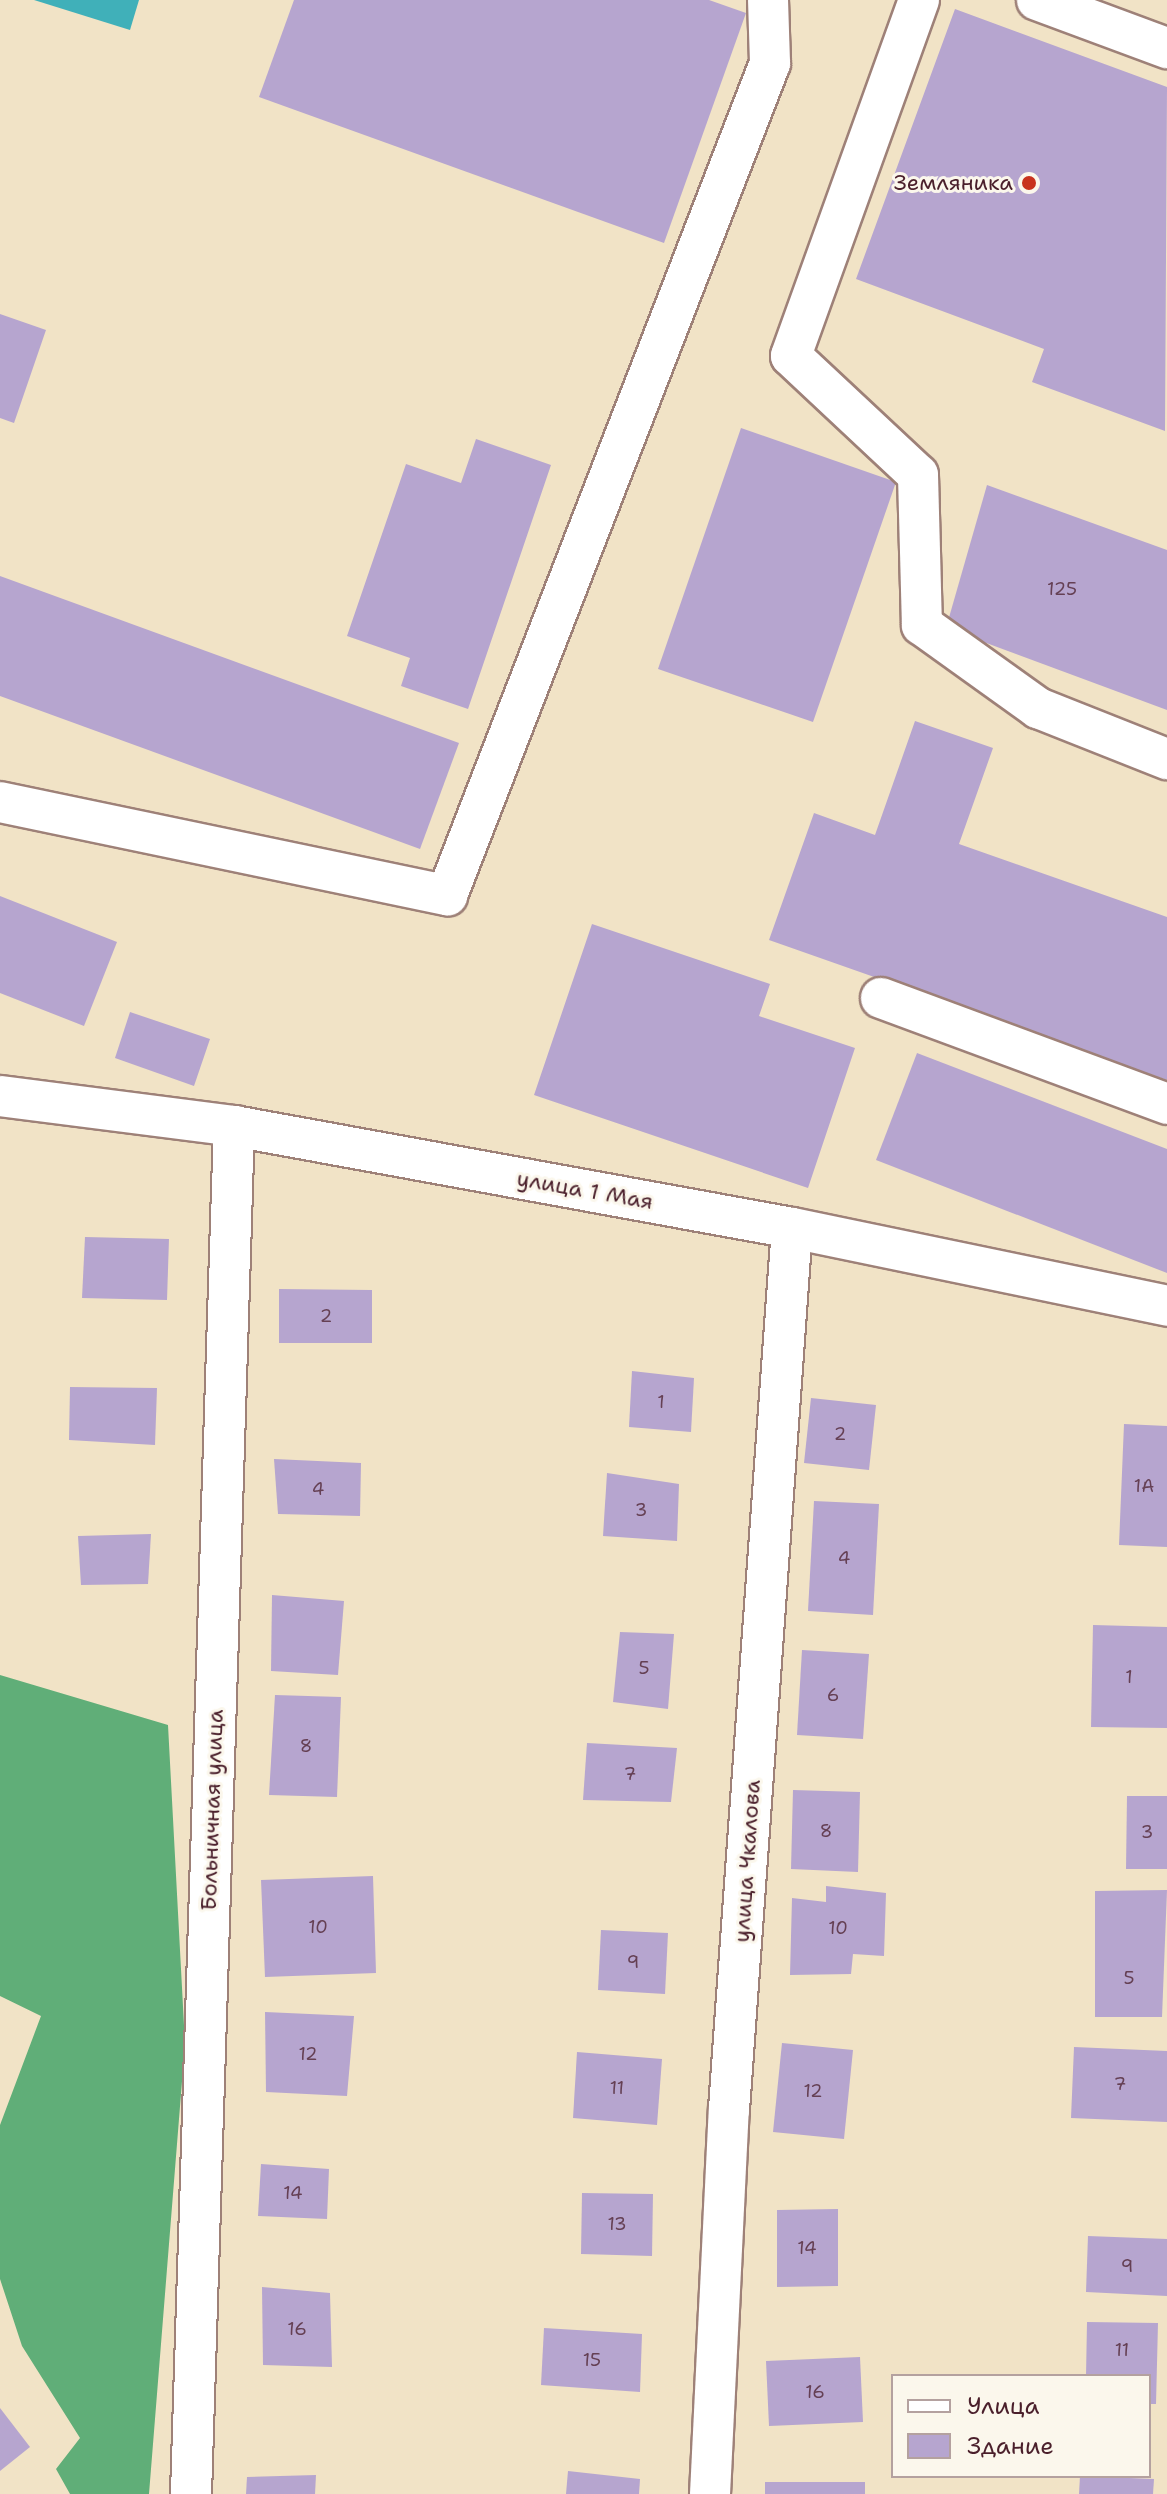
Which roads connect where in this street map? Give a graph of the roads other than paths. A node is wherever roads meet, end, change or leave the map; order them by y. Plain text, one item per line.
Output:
1 (768, 0) edge
2 (919, 0) edge
3 (1037, 0) edge
4 (1167, 48) edge
5 (1167, 759) edge
6 (0, 802) edge
7 (881, 998) dead end
8 (0, 1096) edge
9 (1167, 1104) edge
10 (234, 1126) junction
11 (792, 1228) junction
12 (1167, 1306) edge
13 (191, 2494) edge
14 (710, 2494) edge

1 - 6 street
2 - 5 street
3 - 4 street
7 - 9 street
8 - 10 street, улица 1 Мая
10 - 11 street, улица 1 Мая
10 - 13 street, Больничная улица
11 - 12 street, улица 1 Мая
11 - 14 street, улица Чкалова

